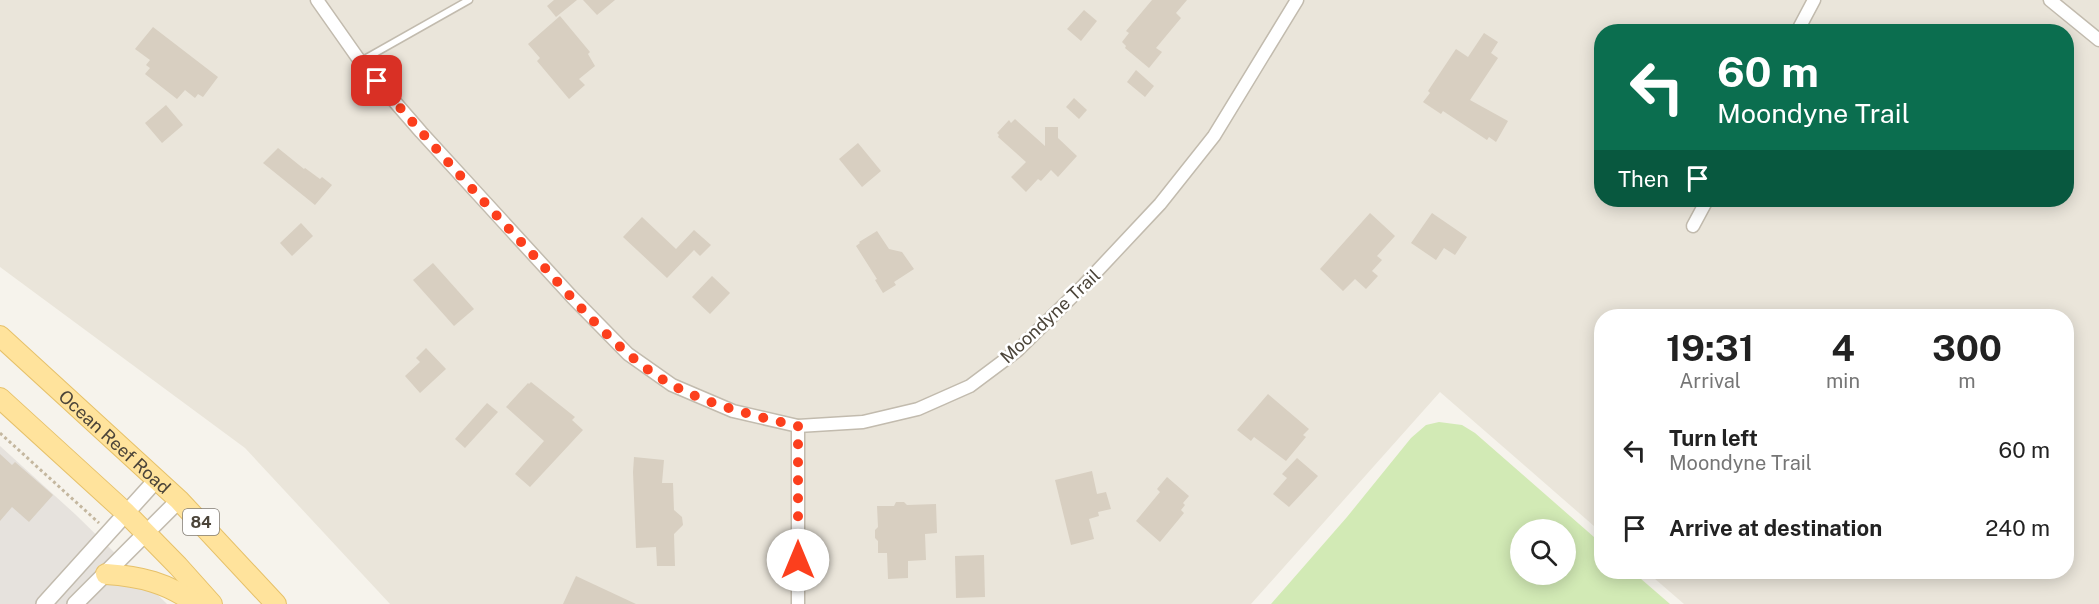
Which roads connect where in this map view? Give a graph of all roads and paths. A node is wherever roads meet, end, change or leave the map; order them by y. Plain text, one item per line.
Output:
1 (317, 0) edge
2 (468, 0) edge
3 (1297, 0) edge
4 (1814, 0) edge
5 (2049, 0) edge
6 (1801, 24) edge
7 (2099, 40) edge
8 (360, 62) junction
9 (1703, 207) edge
10 (1693, 226) dead end
11 (0, 336) edge
12 (0, 398) edge
13 (798, 426) junction
14 (0, 433) edge
15 (157, 479) junction
16 (179, 500) junction
17 (126, 513) junction
18 (110, 532) junction
19 (146, 532) junction
20 (106, 574) junction
21 (44, 604) edge
22 (75, 604) edge
23 (195, 604) edge
24 (212, 604) edge
25 (276, 604) edge
26 (798, 604) edge

1 - 8 street, Moondyne Trail
2 - 8 lane
3 - 13 street, Moondyne Trail
4 - 6 street
5 - 7 street
8 - 13 street, Moondyne Trail
9 - 10 street
11 - 15 main road, Ocean Reef Road / 84
12 - 17 main road, 84
13 - 26 street
14 - 18 path
15 - 16 main road, Ocean Reef Road / 84
15 - 17 street
16 - 19 street
16 - 25 main road, Ocean Reef Road / 84
17 - 18 street
17 - 19 main road, 84
18 - 21 street
19 - 20 street
19 - 24 main road, 84
20 - 22 street
20 - 23 main road

